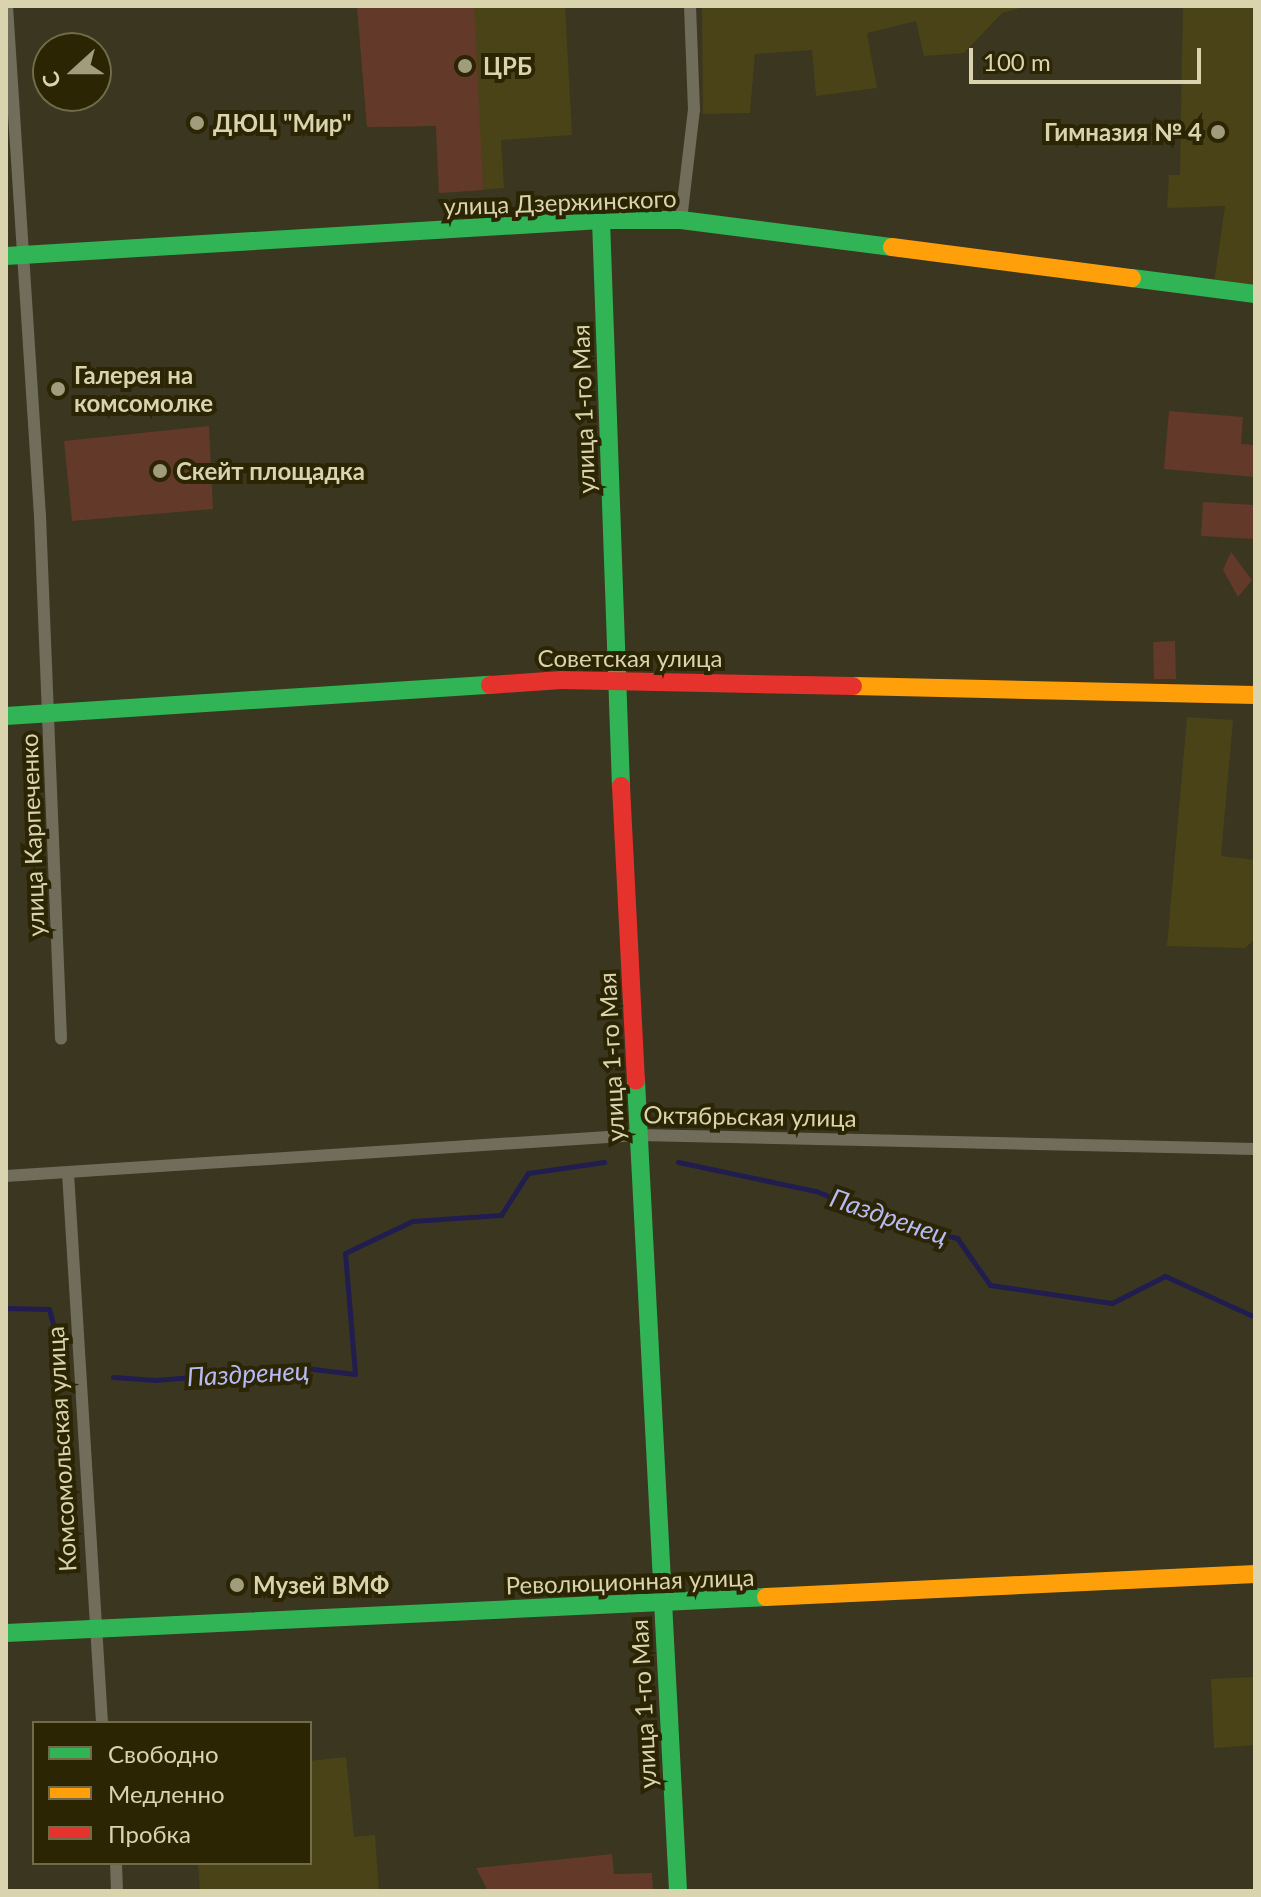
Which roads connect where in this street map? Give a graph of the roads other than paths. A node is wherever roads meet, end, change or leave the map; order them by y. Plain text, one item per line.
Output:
1 (7, 6) edge
2 (690, 6) edge
3 (601, 220) junction
4 (681, 220) junction
5 (15, 256) edge
6 (1255, 294) edge
7 (616, 681) junction
8 (1255, 695) edge
9 (50, 713) junction
10 (6, 716) edge
11 (61, 1039) dead end
12 (639, 1135) junction
13 (1255, 1149) edge
14 (68, 1173) junction
15 (6, 1176) edge
16 (1255, 1574) edge
17 (662, 1603) junction
18 (93, 1628) junction
19 (6, 1633) edge
20 (102, 1721) edge
21 (116, 1865) edge
22 (117, 1891) edge
23 (678, 1891) edge

1 - 5 street, улица Карпеченко
2 - 4 street
3 - 4 main road, улица Дзержинского
3 - 5 main road, улица Дзержинского
3 - 7 main road, улица 1-го Мая
4 - 6 main road, улица Дзержинского
5 - 9 street, улица Карпеченко
7 - 8 main road, Советская улица
7 - 9 main road, Советская улица
7 - 12 main road, улица 1-го Мая
9 - 10 main road, Советская улица
9 - 11 street, улица Карпеченко
12 - 13 street, Октябрьская улица
12 - 14 street, Октябрьская улица
12 - 17 main road, улица 1-го Мая
14 - 15 street, Октябрьская улица
14 - 18 street, Комсомольская улица
16 - 17 main road, Революционная улица
17 - 18 main road, Революционная улица
17 - 23 main road, улица 1-го Мая
18 - 19 main road, Революционная улица
18 - 20 street, Комсомольская улица
21 - 22 street

